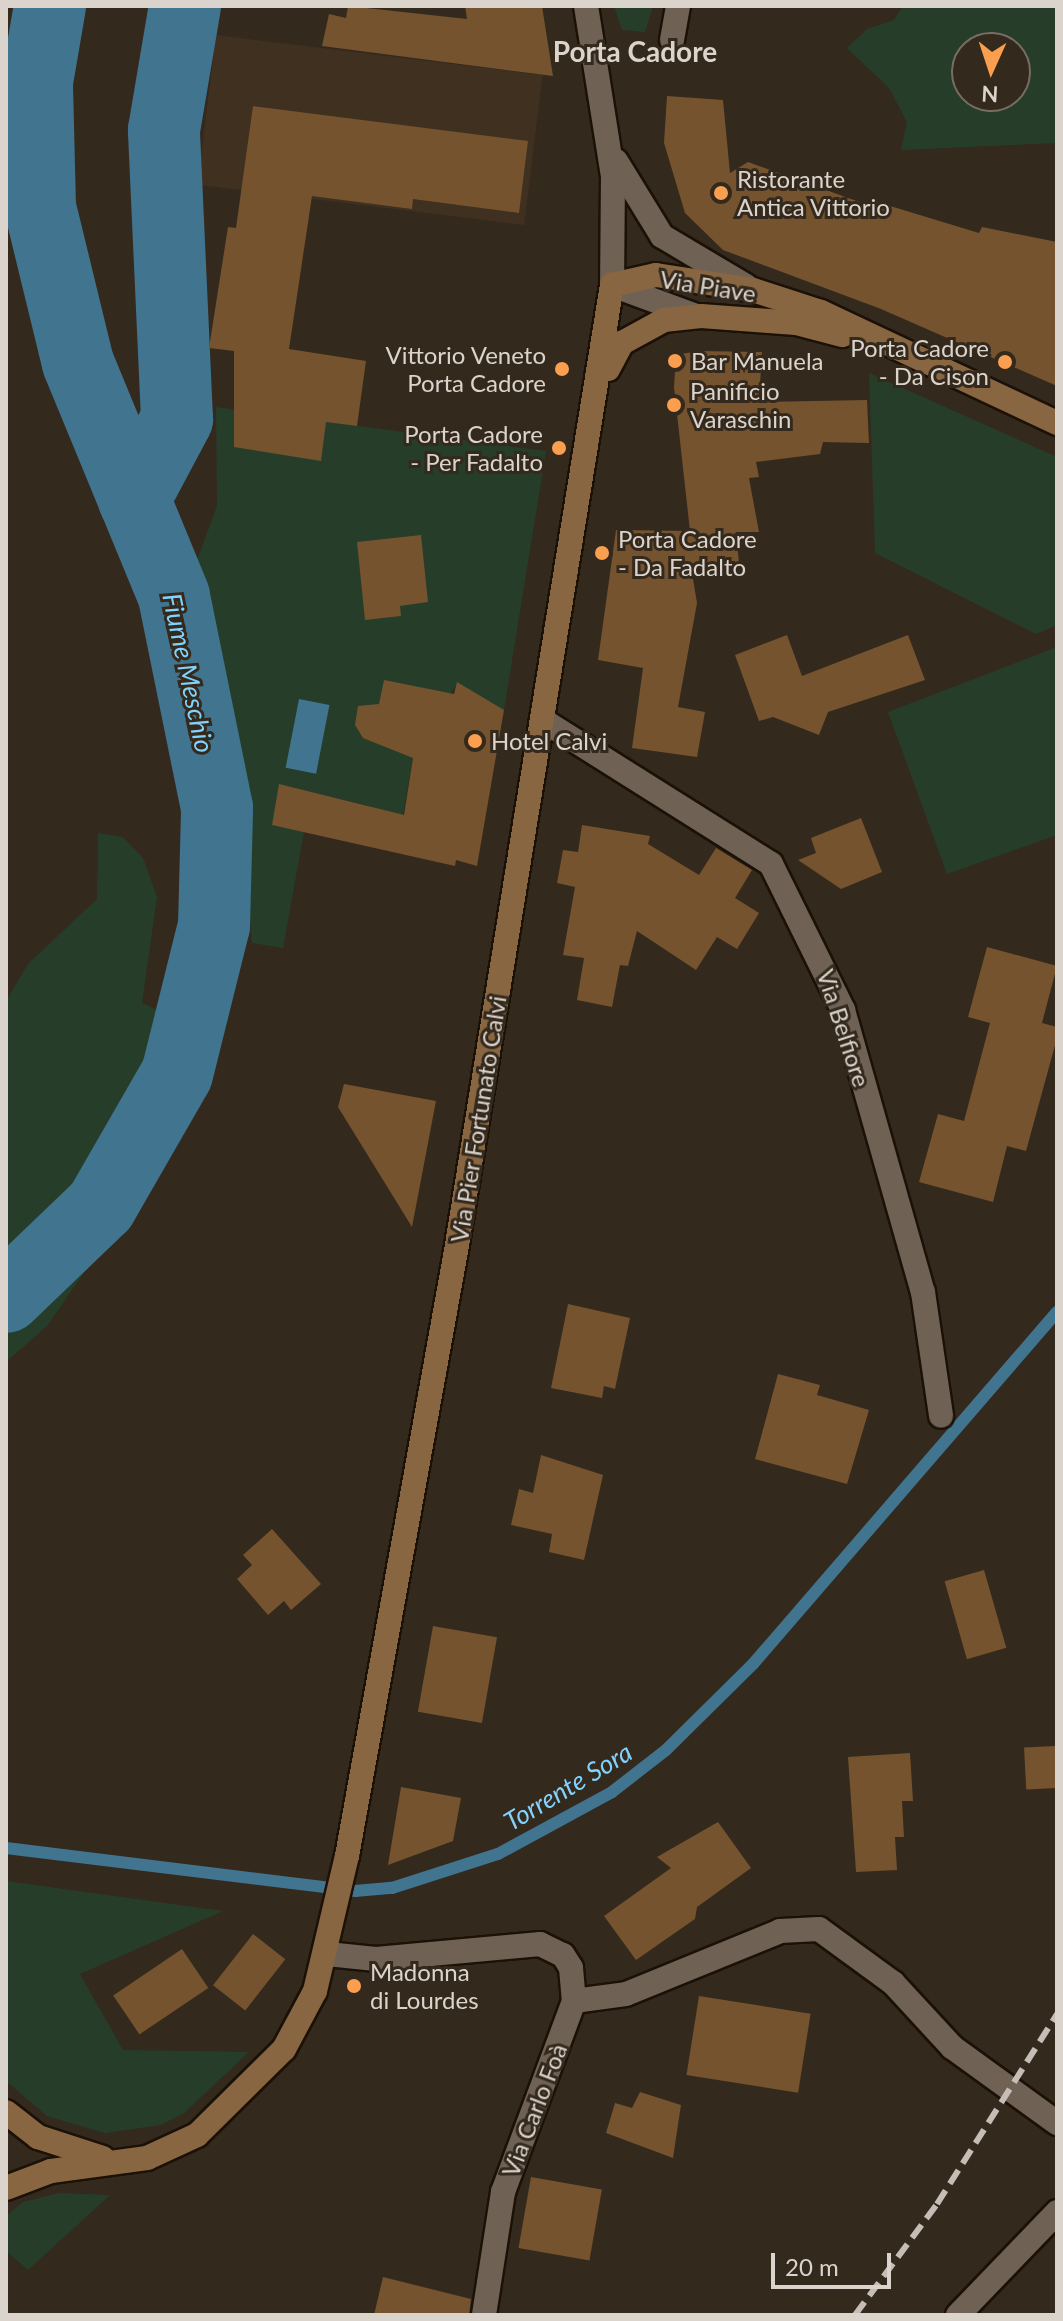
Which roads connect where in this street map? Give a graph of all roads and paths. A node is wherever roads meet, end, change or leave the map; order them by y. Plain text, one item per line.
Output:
1 (586, 6) edge
2 (678, 6) edge
3 (672, 40) dead end
4 (610, 148) junction
5 (612, 285) junction
6 (753, 290) junction
7 (701, 316) junction
8 (895, 348) junction
9 (601, 381) junction
10 (1057, 423) edge
11 (544, 721) junction
12 (941, 1416) dead end
13 (327, 1954) junction
14 (574, 2001) junction
15 (6, 2112) edge
16 (1057, 2123) edge
17 (120, 2162) junction
18 (6, 2188) edge
19 (1057, 2212) edge
20 (484, 2315) edge
21 (958, 2315) edge

1 - 4 street
2 - 3 street
4 - 5 street
4 - 6 street
5 - 6 main road, Via Piave
5 - 7 street, Via Piave
5 - 9 main road, Via Pier Fortunato Calvi
6 - 8 main road, Via Piave
7 - 8 main road, Via Piave
7 - 9 main road
8 - 10 main road, Via Piave
9 - 11 main road, Via Pier Fortunato Calvi
11 - 12 street, Via Belfiore
11 - 13 main road, Via Pier Fortunato Calvi
13 - 14 street
13 - 17 main road, Via Pier Fortunato Calvi
14 - 16 street
14 - 20 street, Via Carlo Foà
15 - 17 main road
17 - 18 main road, Via Pier Fortunato Calvi
19 - 21 street

